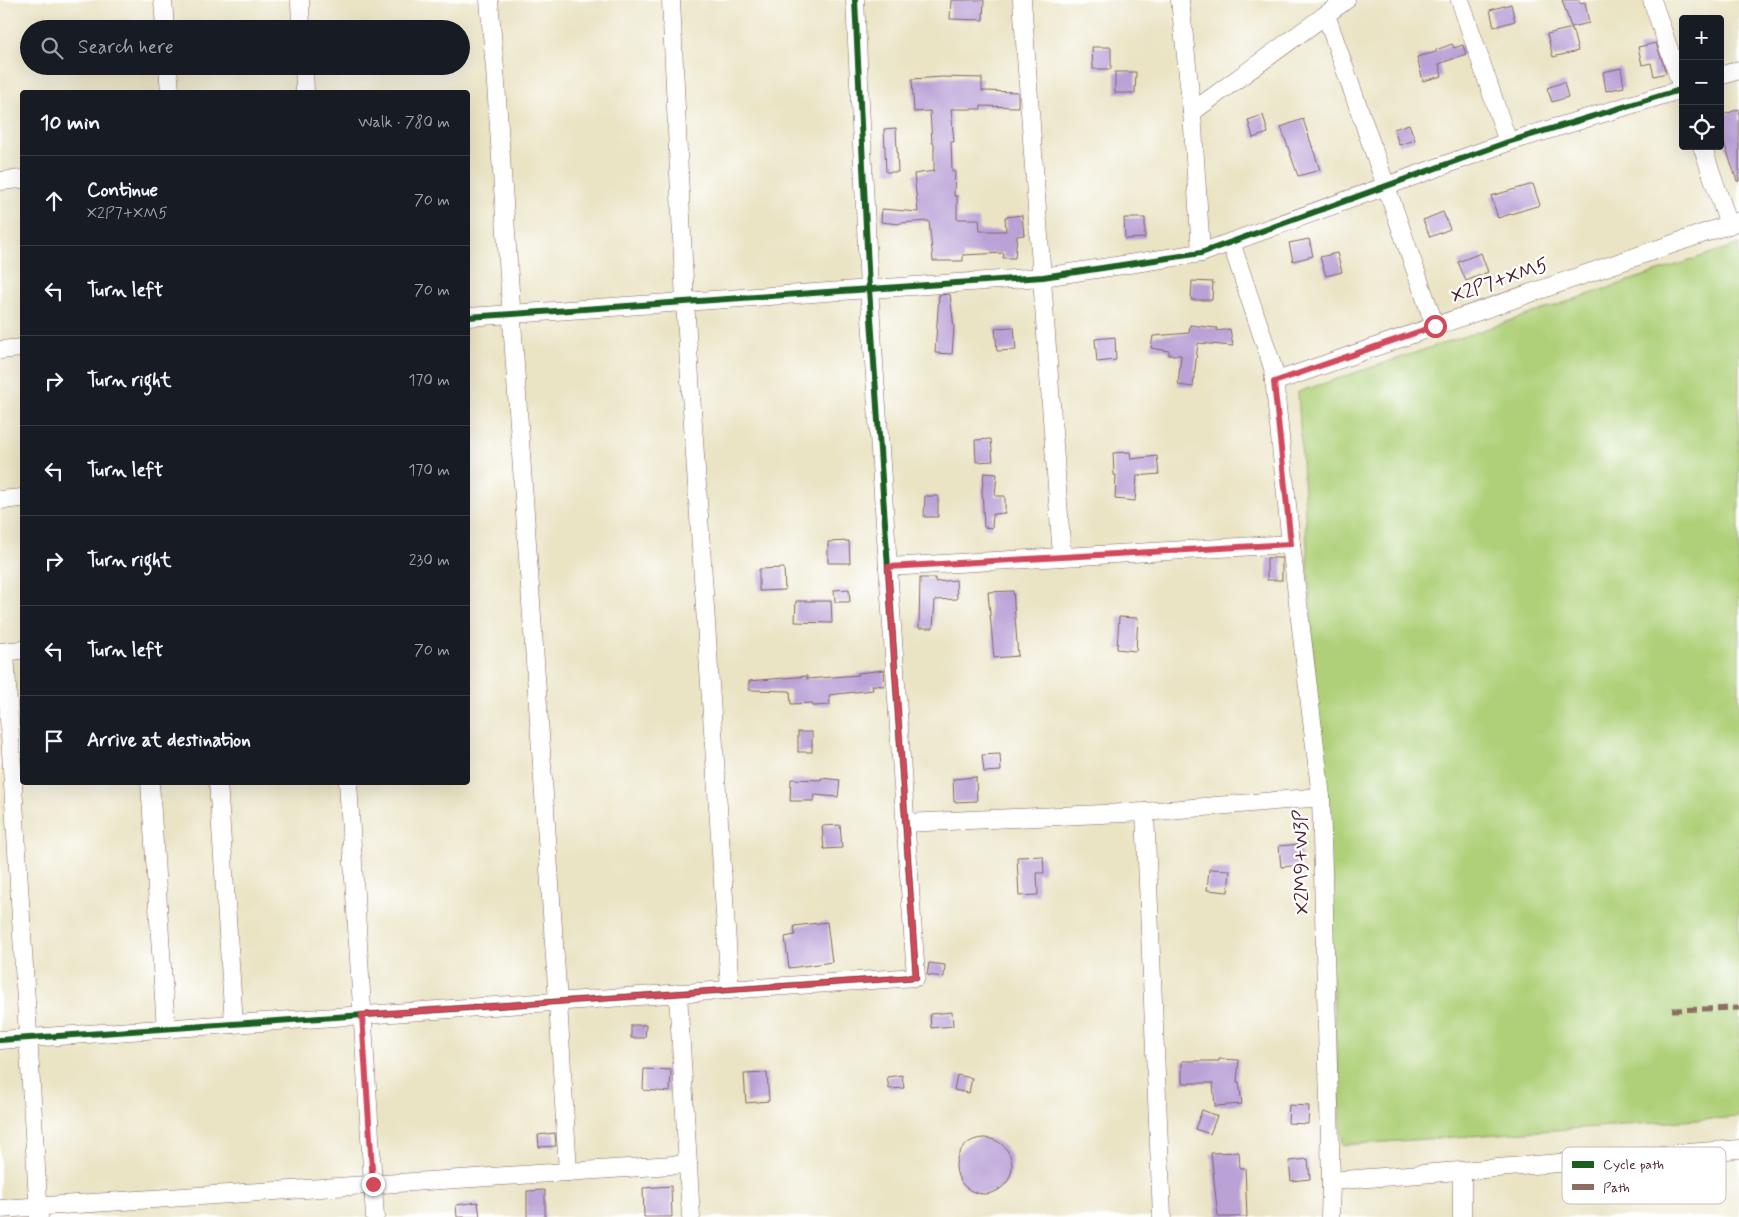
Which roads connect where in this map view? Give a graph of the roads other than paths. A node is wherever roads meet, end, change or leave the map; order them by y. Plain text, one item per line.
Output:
1 (163, 0) edge
2 (300, 0) edge
3 (489, 0) edge
4 (671, 0) edge
5 (855, 0) edge
6 (1022, 0) edge
7 (1180, 0) edge
8 (1346, 0) edge
9 (1460, 0) edge
10 (1652, 0) edge
11 (1326, 15) junction
12 (164, 20) edge
13 (301, 20) edge
14 (1739, 70) edge
15 (169, 75) edge
16 (304, 75) edge
17 (1724, 75) edge
18 (1679, 78) edge
19 (170, 90) edge
20 (305, 90) edge
21 (1679, 90) edge
22 (1192, 112) junction
23 (1508, 142) junction
24 (1704, 150) edge
25 (20, 179) edge
26 (0, 181) edge
27 (1386, 187) junction
28 (1734, 223) edge
29 (1231, 242) junction
30 (1201, 253) junction
31 (1043, 277) junction
32 (870, 289) junction
33 (685, 302) junction
34 (512, 314) junction
35 (470, 317) edge
36 (1435, 326) junction
37 (20, 348) edge
38 (0, 350) edge
39 (1274, 382) junction
40 (20, 498) edge
41 (0, 500) edge
42 (1291, 544) junction
43 (1062, 557) junction
44 (888, 567) junction
45 (9, 652) edge
46 (150, 785) edge
47 (218, 785) edge
48 (348, 785) edge
49 (1321, 797) junction
50 (1145, 812) junction
51 (905, 824) junction
52 (730, 990) junction
53 (678, 993) junction
54 (558, 1002) junction
55 (362, 1015) junction
56 (234, 1024) junction
57 (166, 1029) junction
58 (28, 1038) junction
59 (0, 1040) edge
60 (1739, 1149) edge
61 (1726, 1150) edge
62 (1562, 1163) edge
63 (688, 1164) junction
64 (1462, 1171) junction
65 (568, 1172) junction
66 (1331, 1181) junction
67 (373, 1184) junction
68 (0, 1208) edge
69 (39, 1212) edge
70 (375, 1217) edge
71 (691, 1217) edge
72 (1162, 1217) edge
73 (1330, 1217) edge
74 (1462, 1217) edge

1 - 12 street
2 - 13 street
3 - 34 street
4 - 33 street
5 - 32 street
6 - 31 street
7 - 22 street
8 - 11 street
9 - 23 street
10 - 18 street
11 - 22 street
11 - 27 street
14 - 17 street
15 - 19 street
16 - 20 street
21 - 23 street
22 - 30 street
23 - 27 street
24 - 28 street
25 - 26 street
27 - 29 street
27 - 36 street
28 - 36 street, X2P7+XM5
29 - 30 street
29 - 39 street, X2M9+W3P
30 - 31 street
31 - 32 street
31 - 43 street
32 - 33 street
32 - 44 street
33 - 34 street
33 - 52 street
34 - 35 street
34 - 54 street
36 - 39 street, X2P7+XM5
37 - 38 street
39 - 42 street, X2M9+W3P
40 - 41 street
42 - 43 street
42 - 49 street, X2M9+W3P
43 - 44 street
44 - 51 street
45 - 58 street
46 - 57 street
47 - 56 street
48 - 55 street
49 - 50 street
49 - 66 street, X2M9+W3P
50 - 51 street
50 - 72 street
51 - 52 street
52 - 53 street
53 - 54 street
53 - 63 street
54 - 55 street
54 - 65 street
55 - 56 street
55 - 67 street
56 - 57 street
57 - 58 street
58 - 59 street
58 - 69 street
60 - 61 street
62 - 64 street
63 - 65 street
63 - 71 street
64 - 66 street
64 - 74 street
65 - 67 street
66 - 73 street, X2M9+W3P
67 - 69 street
67 - 70 street
68 - 69 street

